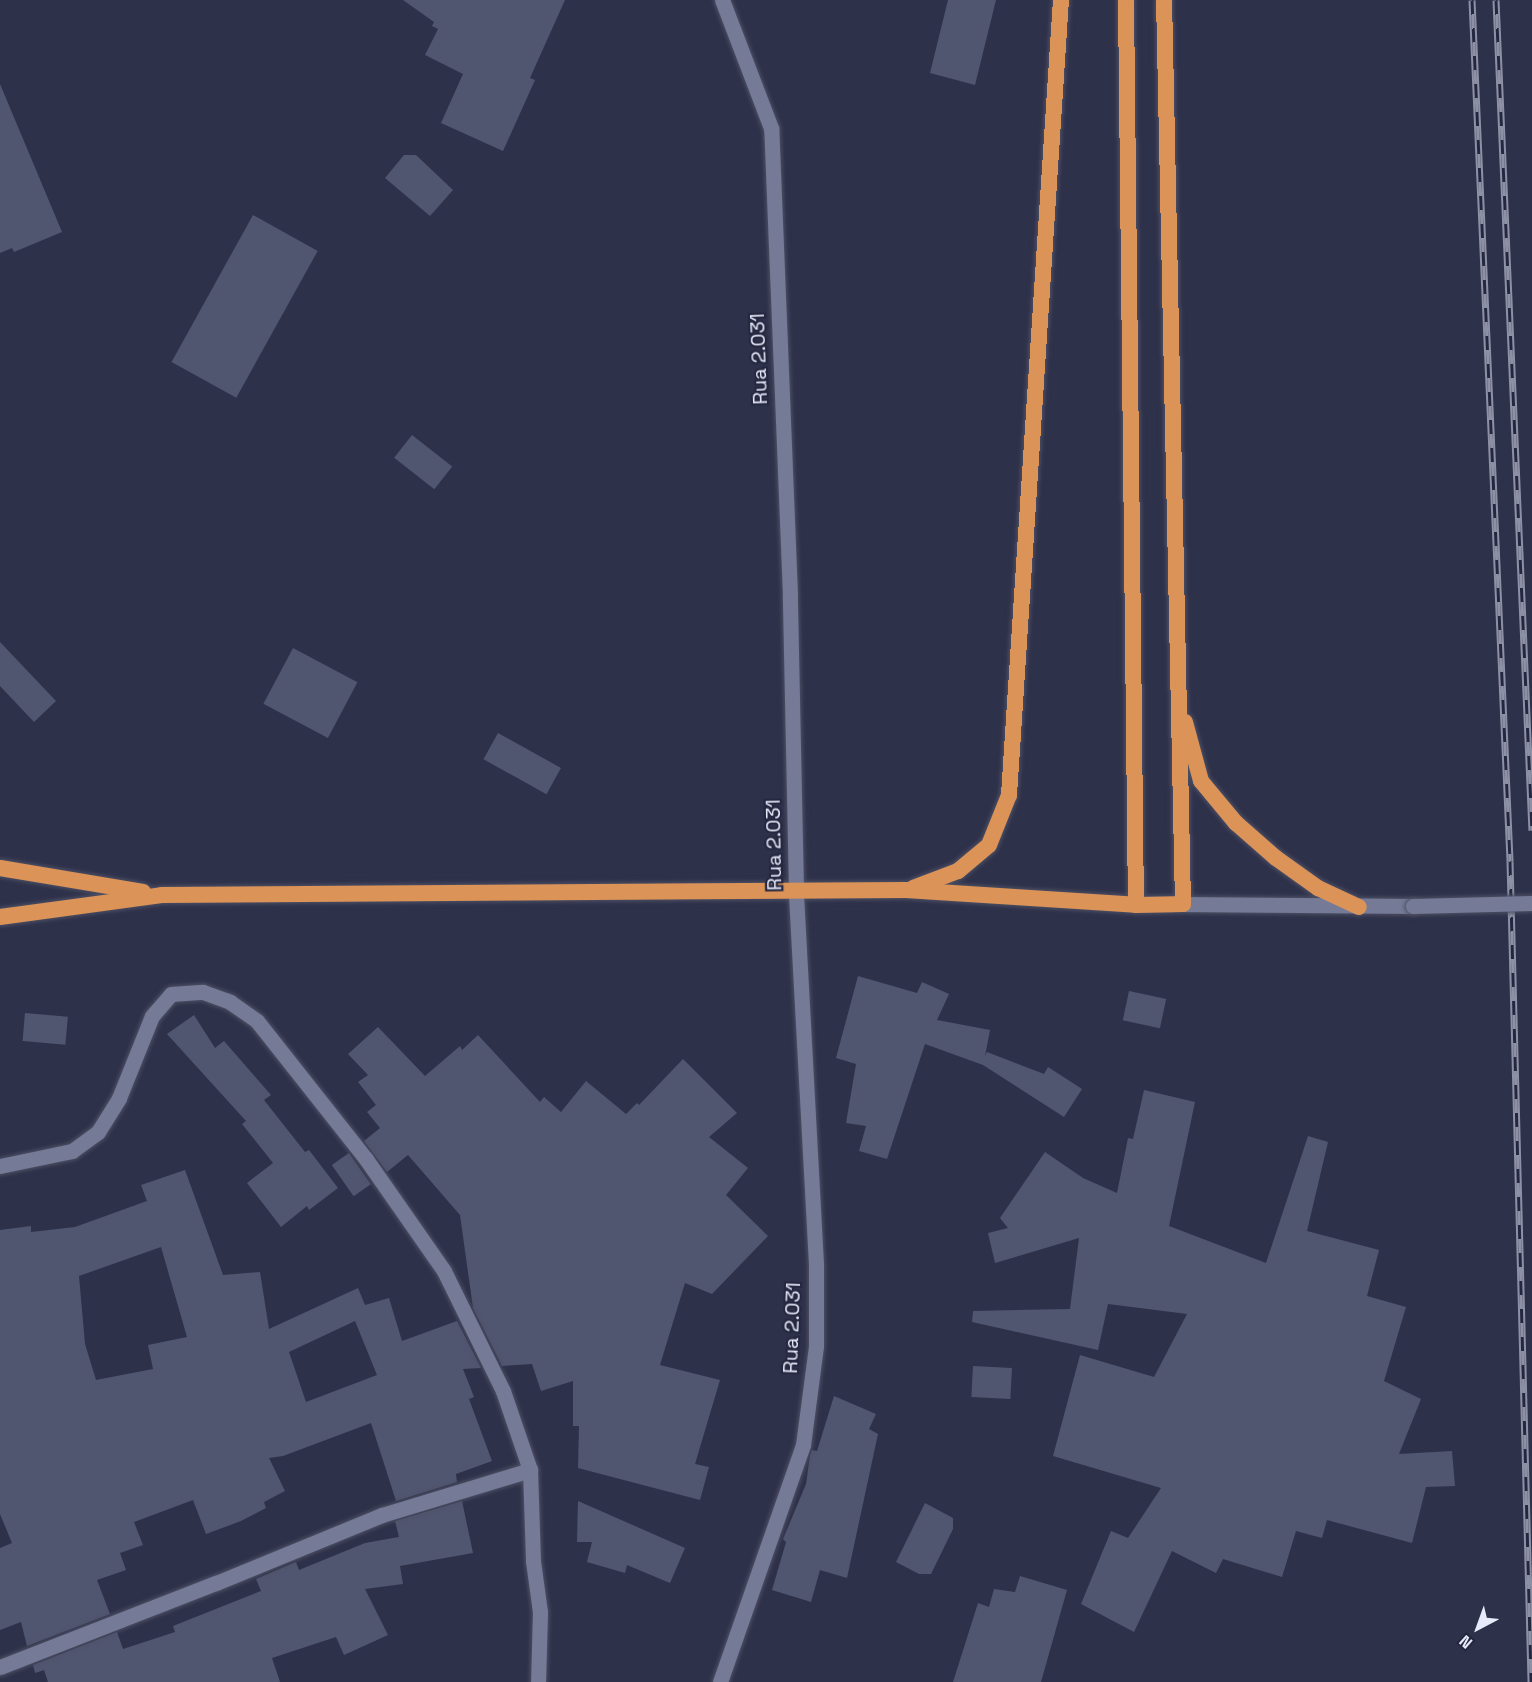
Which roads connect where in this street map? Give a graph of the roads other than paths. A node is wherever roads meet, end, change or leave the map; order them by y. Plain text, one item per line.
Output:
1 (722, 0) edge
2 (1061, 0) edge
3 (1126, 0) edge
4 (1164, 0) edge
5 (1179, 698) junction
6 (0, 868) edge
7 (796, 890) junction
8 (906, 890) junction
9 (162, 895) junction
10 (1532, 903) edge
11 (1183, 904) junction
12 (1136, 905) junction
13 (1359, 907) junction
14 (0, 916) edge
15 (0, 1166) edge
16 (530, 1470) junction
17 (0, 1667) edge
18 (538, 1682) edge
19 (720, 1682) edge

1 - 7 street, Rua 2.031
2 - 8 highway
3 - 12 highway
4 - 5 highway
5 - 11 highway
5 - 13 highway
6 - 9 highway
7 - 8 highway
7 - 9 highway
7 - 19 street, Rua 2.031
8 - 12 highway
9 - 14 highway
10 - 13 street, bridge
11 - 12 highway
11 - 13 street
15 - 16 street
16 - 17 street
16 - 18 street

